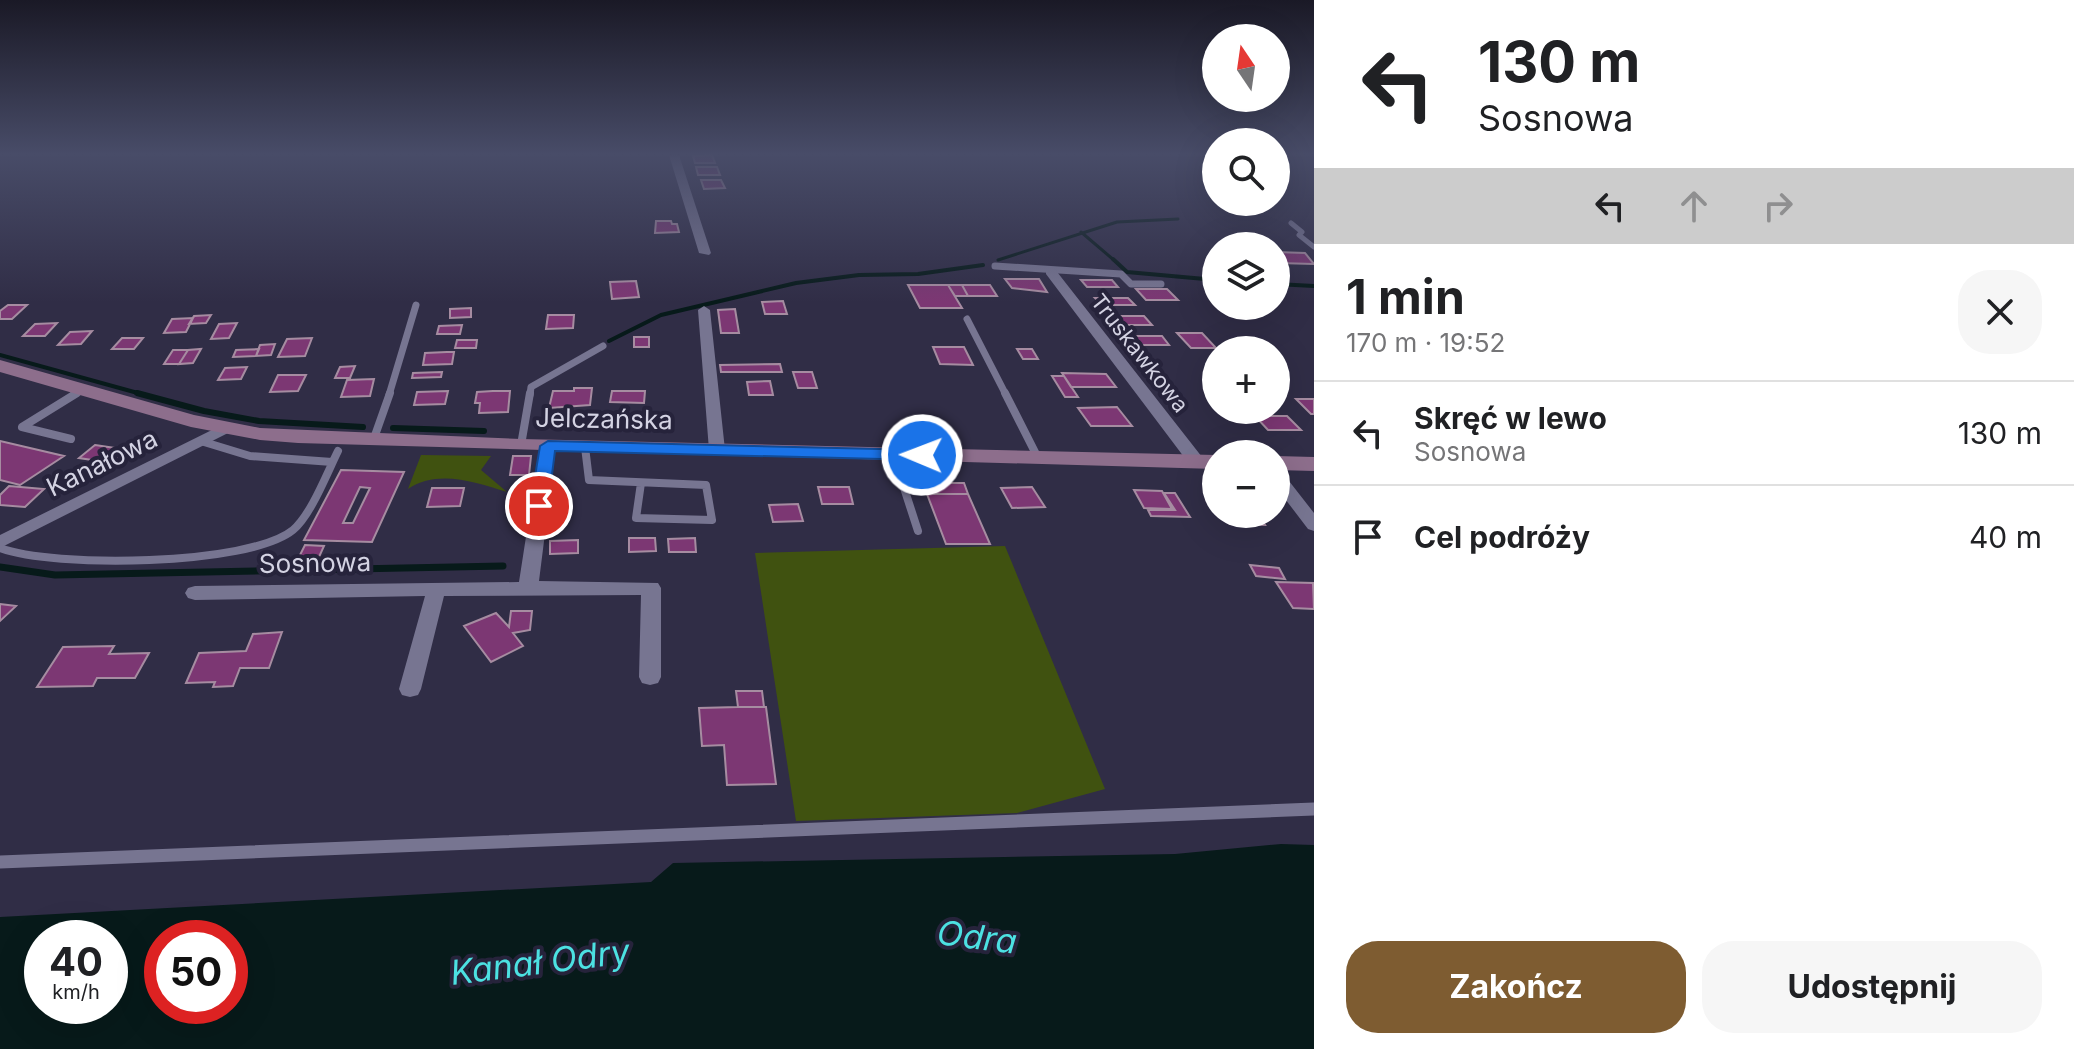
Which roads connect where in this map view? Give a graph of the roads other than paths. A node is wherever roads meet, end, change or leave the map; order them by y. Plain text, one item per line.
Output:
1 (689, 204) edge
2 (1291, 223) dead end
3 (1314, 247) edge
4 (705, 253) dead end
5 (995, 266) dead end
6 (1050, 271) junction
7 (1161, 284) dead end
8 (416, 305) dead end
9 (704, 310) dead end
10 (967, 319) dead end
11 (603, 346) dead end
12 (0, 366) edge
13 (81, 390) junction
14 (226, 428) junction
15 (71, 439) dead end
16 (373, 441) junction
17 (204, 442) junction
18 (521, 445) junction
19 (548, 446) junction
20 (585, 447) junction
21 (717, 450) junction
22 (338, 451) dead end
23 (893, 454) junction
24 (1202, 457) edge
25 (1038, 458) junction
26 (332, 462) junction
27 (1202, 462) edge
28 (1290, 463) edge
29 (1314, 464) edge
30 (641, 483) junction
31 (1290, 494) edge
32 (1314, 525) edge
33 (918, 531) dead end
34 (0, 545) edge
35 (528, 588) junction
36 (436, 590) junction
37 (195, 593) dead end
38 (650, 677) dead end
39 (410, 689) dead end
40 (1314, 809) edge
41 (0, 862) edge

1 - 4 street
2 - 3 lane
5 - 6 lane
6 - 7 lane
6 - 24 street, Truskawkowa
8 - 16 lane
9 - 21 street
10 - 25 lane
11 - 18 lane
12 - 13 main road, Jelczańska
13 - 14 main road, Jelczańska
13 - 15 lane
14 - 16 main road, Jelczańska
14 - 17 street, Kanałowa
16 - 18 main road, Jelczańska
17 - 26 lane
17 - 34 street, Kanałowa
18 - 19 main road, Jelczańska
19 - 20 main road, Jelczańska
19 - 35 street
20 - 21 main road, Jelczańska
20 - 30 lane
21 - 23 main road, Jelczańska
22 - 26 lane
23 - 25 main road, Jelczańska
23 - 33 lane
25 - 27 main road, Jelczańska
26 - 34 lane
28 - 29 main road
30 - 30 lane
31 - 32 street
35 - 36 street, Sosnowa
35 - 38 street, Sosnowa
36 - 37 street, Sosnowa
36 - 39 street
40 - 41 lane

